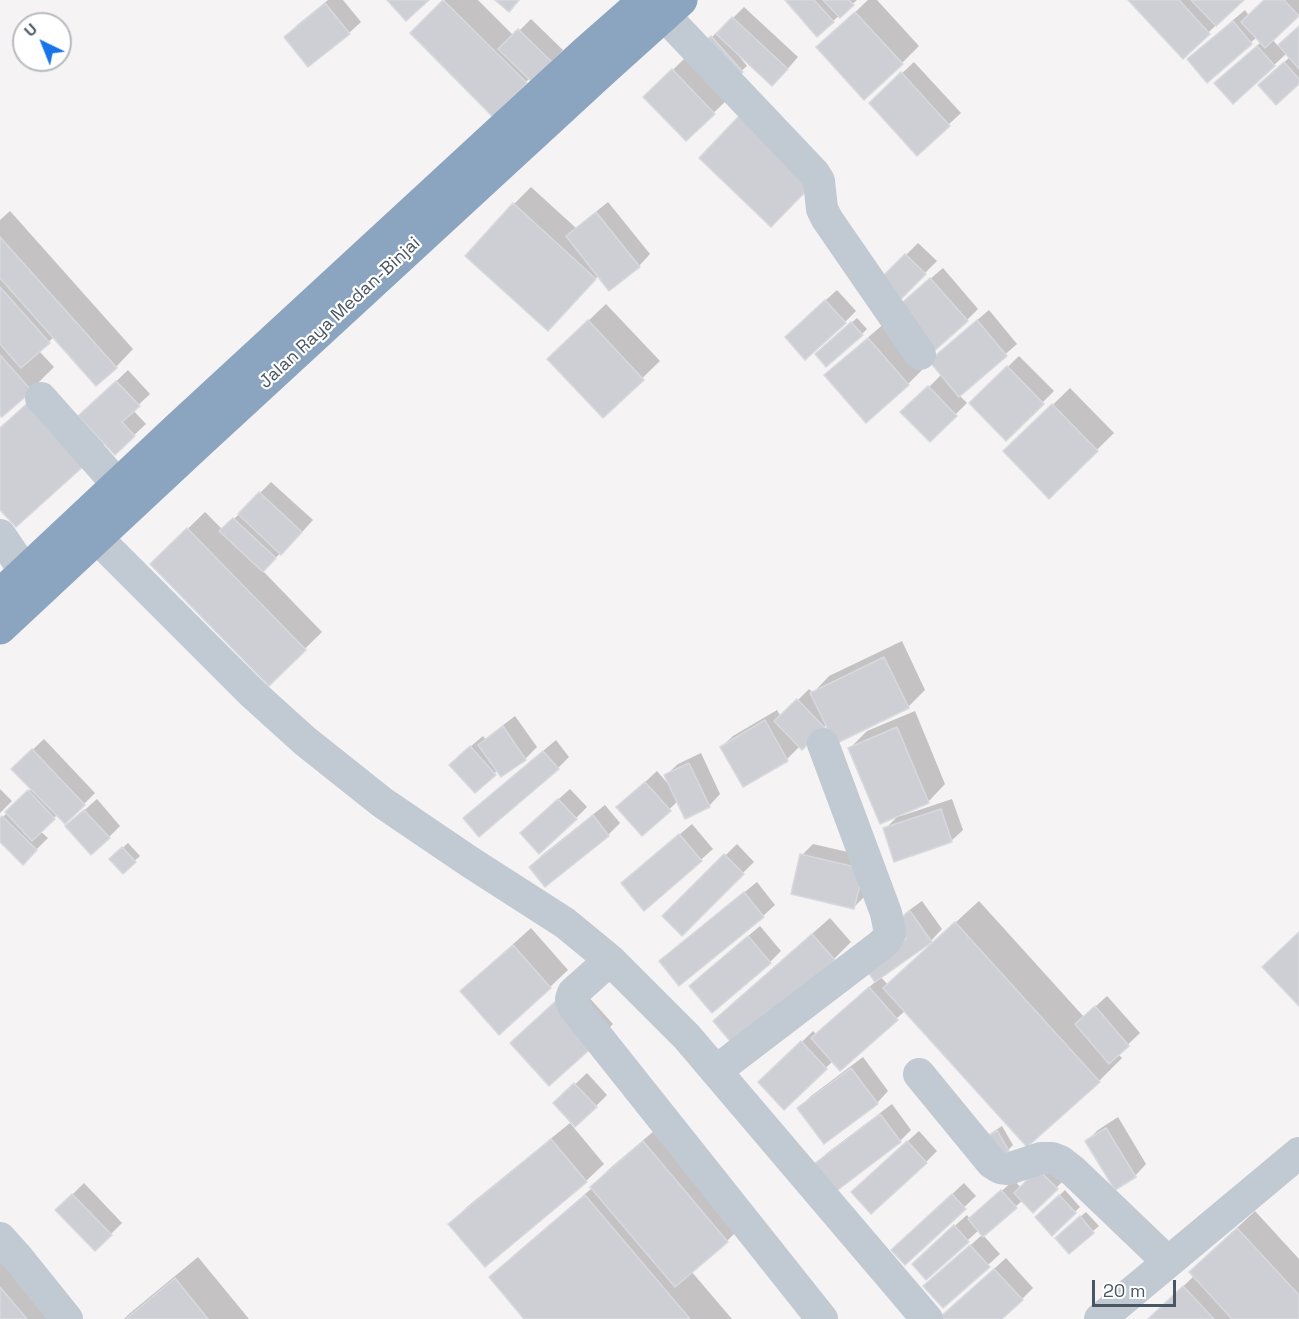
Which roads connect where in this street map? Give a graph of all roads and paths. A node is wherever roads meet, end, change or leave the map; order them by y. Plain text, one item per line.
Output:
1 (663, 5) edge
2 (920, 354) dead end
3 (41, 398) dead end
4 (118, 485) junction
5 (0, 535) edge
6 (97, 538) junction
7 (25, 572) junction
8 (0, 595) edge
9 (0, 628) edge
10 (823, 744) dead end
11 (610, 960) junction
12 (716, 1071) junction
13 (919, 1074) dead end
14 (1299, 1153) edge
15 (0, 1238) edge
16 (1168, 1262) junction
17 (67, 1319) edge
18 (822, 1319) edge
19 (927, 1319) edge
20 (1100, 1319) edge

1 - 2 street
1 - 4 highway, Jalan Raya Medan-Binjai
1 - 6 highway, Jalan Raya Medan-Binjai
3 - 4 street
4 - 7 highway, Jalan Raya Medan-Binjai
5 - 7 street
6 - 9 highway, Jalan Raya Medan-Binjai
6 - 11 street
7 - 8 highway, Jalan Raya Medan-Binjai
10 - 12 street
11 - 12 street
11 - 18 street
12 - 19 street
13 - 16 street
14 - 16 street
15 - 17 street
16 - 20 street

